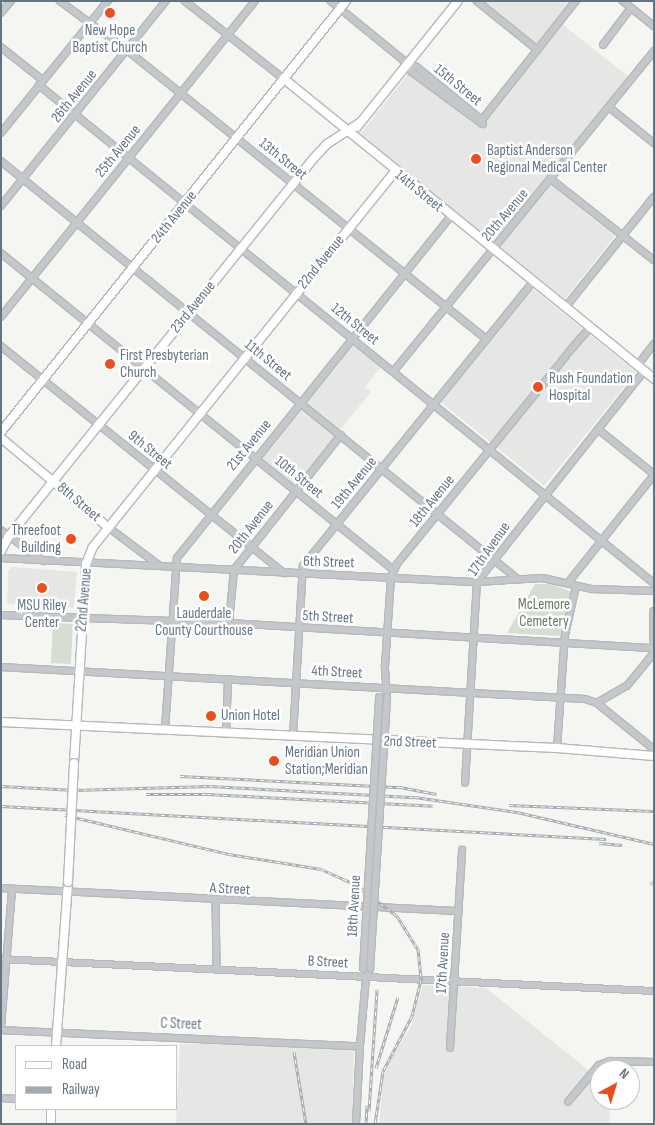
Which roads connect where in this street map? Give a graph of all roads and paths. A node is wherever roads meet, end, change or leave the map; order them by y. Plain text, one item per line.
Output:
1 (11, 1) edge
2 (60, 1) edge
3 (108, 1) edge
4 (166, 1) edge
5 (186, 1) edge
6 (255, 1) edge
7 (331, 1) edge
8 (346, 1) edge
9 (458, 1) edge
10 (476, 1) edge
11 (576, 1) edge
12 (623, 1) edge
13 (340, 8) junction
14 (631, 8) junction
15 (1, 13) edge
16 (90, 23) junction
17 (654, 26) edge
18 (228, 35) junction
19 (602, 45) dead end
20 (1, 47) edge
21 (127, 50) junction
22 (538, 50) junction
23 (654, 52) edge
24 (409, 64) junction
25 (284, 80) junction
26 (41, 83) junction
27 (181, 93) junction
28 (609, 107) junction
29 (75, 114) junction
30 (359, 123) junction
31 (346, 131) junction
32 (1, 133) edge
33 (237, 138) junction
34 (355, 139) junction
35 (654, 143) edge
36 (129, 157) junction
37 (1, 161) edge
38 (395, 172) junction
39 (23, 178) junction
40 (551, 179) junction
41 (293, 183) junction
42 (654, 197) edge
43 (185, 202) junction
44 (1, 206) edge
45 (451, 216) junction
46 (77, 223) junction
47 (349, 229) junction
48 (622, 236) junction
49 (241, 247) junction
50 (493, 250) junction
51 (1, 253) edge
52 (654, 260) edge
53 (133, 268) junction
54 (405, 274) junction
55 (32, 278) junction
56 (533, 282) junction
57 (297, 293) junction
58 (445, 307) junction
59 (565, 308) junction
60 (189, 312) junction
61 (1, 317) edge
62 (88, 323) junction
63 (590, 328) junction
64 (353, 338) junction
65 (486, 339) junction
66 (654, 344) edge
67 (1, 346) edge
68 (245, 358) junction
69 (637, 366) junction
70 (144, 368) junction
71 (394, 371) junction
72 (644, 371) junction
73 (654, 379) edge
74 (43, 380) junction
75 (300, 402) junction
76 (434, 404) junction
77 (200, 413) junction
78 (99, 424) junction
79 (598, 429) junction
80 (1, 432) edge
81 (341, 435) junction
82 (1, 438) edge
83 (490, 449) junction
84 (255, 458) junction
85 (382, 468) junction
86 (154, 470) junction
87 (654, 475) edge
88 (54, 481) junction
89 (296, 491) junction
90 (546, 495) junction
91 (211, 512) junction
92 (438, 513) junction
93 (337, 524) junction
94 (108, 527) junction
95 (1, 530) edge
96 (9, 536) junction
97 (602, 538) junction
98 (252, 546) junction
99 (1, 551) edge
100 (1, 558) edge
101 (493, 559) junction
102 (45, 562) junction
103 (86, 564) junction
104 (159, 565) junction
105 (174, 567) junction
106 (234, 570) junction
107 (284, 572) junction
108 (302, 574) junction
109 (392, 574) junction
110 (518, 579) junction
111 (477, 582) junction
112 (654, 583) edge
113 (568, 584) junction
114 (576, 586) junction
115 (654, 591) edge
116 (654, 611) edge
117 (1, 615) edge
118 (82, 617) junction
119 (170, 622) junction
120 (229, 623) junction
121 (299, 628) junction
122 (387, 633) junction
123 (474, 637) junction
124 (654, 641) edge
125 (566, 642) junction
126 (654, 648) edge
127 (654, 653) edge
128 (1, 667) edge
129 (79, 671) junction
130 (167, 676) junction
131 (228, 680) junction
132 (296, 682) junction
133 (385, 688) junction
134 (471, 692) junction
135 (561, 697) junction
136 (597, 704) junction
137 (1, 722) edge
138 (77, 726) junction
139 (165, 730) junction
140 (226, 734) junction
141 (294, 738) junction
142 (468, 744) junction
143 (557, 748) junction
144 (654, 748) edge
145 (654, 756) edge
146 (466, 783) dead end
147 (462, 850) dead end
148 (1, 888) edge
149 (12, 889) junction
150 (67, 892) junction
151 (216, 901) junction
152 (458, 910) junction
153 (4, 959) edge
154 (61, 960) junction
155 (217, 968) junction
156 (366, 969) junction
157 (366, 977) junction
158 (454, 981) junction
159 (654, 991) edge
160 (1, 1028) edge
161 (57, 1033) junction
162 (56, 1045) edge
163 (360, 1046) junction
164 (450, 1048) dead end
165 (654, 1062) edge
166 (1, 1098) edge
167 (15, 1099) edge
168 (568, 1102) dead end
169 (52, 1110) edge
170 (51, 1124) edge
171 (356, 1124) edge

1 - 15 street
2 - 16 street, 13th Street
3 - 16 street
4 - 21 street, 26th Avenue
5 - 18 street, 14th Street
6 - 18 street, 25th Avenue
7 - 13 street, 15th Street
8 - 13 main road, 24th Avenue
9 - 24 main road, 23rd Avenue
10 - 22 street
11 - 22 street
12 - 14 street
13 - 24 street, 15th Street
13 - 25 main road, 24th Avenue
14 - 17 street
14 - 19 street
16 - 21 street, 13th Street
16 - 26 street
18 - 25 street, 14th Street
18 - 27 street, 25th Avenue
20 - 26 street, 12th Street
21 - 27 street, 13th Street
21 - 29 street, 26th Avenue
22 - 24 street, 15th Street
23 - 28 street, 20th Avenue
24 - 30 main road, 23rd Avenue
25 - 31 main road, 14th Street
25 - 33 main road, 24th Avenue
26 - 29 street, 12th Street
26 - 32 street
27 - 33 street, 13th Street
27 - 36 street, 25th Avenue
28 - 35 street
28 - 40 street, 20th Avenue
29 - 36 street, 12th Street
29 - 39 street, 26th Avenue
30 - 31 main road, 23rd Avenue
30 - 34 main road, 23rd Avenue
31 - 34 main road, 14th Street
31 - 41 main road, 23rd Avenue
33 - 41 street, 13th Street
33 - 43 main road, 24th Avenue
34 - 38 main road, 14th Street
36 - 43 street, 12th Street
36 - 46 street, 25th Avenue
37 - 39 street, 11th Street
38 - 45 main road, 14th Street
38 - 47 main road, 22nd Avenue
39 - 44 street, 26th Avenue
39 - 46 street, 11th Street
40 - 48 street
40 - 50 street, 20th Avenue
41 - 47 street, 13th Street
41 - 49 main road, 23rd Avenue
42 - 48 street
43 - 49 street, 12th Street
43 - 53 main road, 24th Avenue
45 - 50 main road, 14th Street
45 - 54 street, 21st Avenue
46 - 53 street, 11th Street
46 - 55 street, 25th Avenue
47 - 54 street, 13th Street
47 - 57 main road, 22nd Avenue
48 - 52 street
48 - 59 street
49 - 57 street, 12th Street
49 - 60 main road, 23rd Avenue
50 - 56 main road, 14th Street
50 - 58 street, 20th Avenue
51 - 55 street, 10th Street
53 - 60 street, 11th Street
53 - 62 main road, 24th Avenue
54 - 58 street, 13th Street
54 - 64 street, 21st Avenue
55 - 61 street, 25th Avenue
55 - 62 street, 10th Street
56 - 59 main road, 14th Street
56 - 65 street, 19th Avenue
57 - 64 street, 12th Street
57 - 68 main road, 22nd Avenue
58 - 65 street, 13th Street
58 - 71 street, 20th Avenue
59 - 63 main road, 14th Street
60 - 68 street, 11th Street
60 - 70 main road, 23rd Avenue
62 - 70 street, 10th Street
62 - 74 main road, 24th Avenue
63 - 69 main road, 14th Street
63 - 83 street, 18th Avenue
64 - 71 street, 12th Street
64 - 75 street, 21st Avenue
65 - 76 street, 19th Avenue
66 - 69 street
67 - 74 street, 9th Street
68 - 75 street, 11th Street
68 - 77 main road, 22nd Avenue
69 - 72 main road, 14th Street
70 - 77 street, 10th Street
70 - 78 main road, 23rd Avenue
71 - 76 street, 12th Street
72 - 73 main road, 14th Street
72 - 79 street, 17th Avenue
74 - 78 street, 9th Street
74 - 80 main road, 24th Avenue
75 - 81 street, 11th Street
75 - 84 street, 21st Avenue
76 - 83 street, 12th Street
76 - 85 street, 19th Avenue
77 - 84 street, 10th Street
77 - 86 main road, 22nd Avenue
78 - 86 street, 9th Street
78 - 88 main road, 23rd Avenue
79 - 87 street
79 - 90 street, 17th Avenue
81 - 85 street, 11th Street
81 - 89 street, 20th Avenue
82 - 88 main road, 8th Street
83 - 90 street, 12th Street
83 - 92 street, 18th Avenue
84 - 89 street, 10th Street
84 - 91 street, 21st Avenue
85 - 92 street, 11th Street
85 - 93 street, 19th Avenue
86 - 91 street, 9th Street
86 - 94 main road, 22nd Avenue
87 - 97 street
88 - 94 main road, 8th Street
88 - 96 main road, 23rd Avenue
89 - 93 street, 10th Street
89 - 98 street, 20th Avenue
90 - 97 street, 12th Street
90 - 101 street, 17th Avenue
91 - 98 street, 9th Street
91 - 105 street, 21st Avenue
92 - 101 street, 11th Street
92 - 109 street, 18th Avenue
93 - 108 street, 19th Avenue
93 - 109 street, 10th Street
94 - 103 main road, 22nd Avenue
94 - 104 street, 8th Street
95 - 96 street
96 - 99 main road, 23rd Avenue
96 - 102 street
97 - 112 street, 12th Street
97 - 113 street
98 - 106 street, 20th Avenue
98 - 107 street, 9th Street
100 - 102 street, 6th Street
101 - 110 street, 11th Street
101 - 111 street, 17th Avenue
102 - 103 street, 6th Street
103 - 104 street, 6th Street
103 - 118 main road, 22nd Avenue
104 - 105 street, 6th Street
105 - 106 street, 6th Street
105 - 119 street, 21st Avenue
106 - 107 street, 6th Street
106 - 120 street, 20th Avenue
107 - 108 street, 6th Street
108 - 109 street, 6th Street
108 - 121 street, 19th Avenue
109 - 111 street, 6th Street
109 - 122 street
110 - 111 street, 6th Street
110 - 113 street, 6th Street
111 - 123 street, 17th Avenue
113 - 114 street, 6th Street
114 - 115 street, 6th Street
114 - 125 street
116 - 124 street
117 - 118 street, 5th Street
118 - 119 street, 5th Street
118 - 129 main road, 22nd Avenue
119 - 120 street, 5th Street
119 - 130 street, 21st Avenue
120 - 121 street, 5th Street
121 - 122 street, 5th Street
121 - 132 street, 19th Avenue
122 - 123 street, 5th Street
122 - 133 street
123 - 125 street, 5th Street
123 - 134 street, 17th Avenue
125 - 126 street, 5th Street
125 - 135 street
127 - 136 street
128 - 129 street, 4th Street
129 - 130 street, 4th Street
129 - 138 main road, 22nd Avenue
130 - 131 street, 4th Street
130 - 139 street, 21st Avenue
131 - 132 street, 4th Street
131 - 140 street
132 - 133 street, 4th Street
132 - 141 street, 19th Avenue
133 - 134 street, 4th Street
133 - 156 street, bridge
133 - 156 street, 18th Avenue, bridge
134 - 135 street, 4th Street
134 - 142 street, 17th Avenue
135 - 136 street, 4th Street
135 - 143 street
136 - 144 street, 4th Street
137 - 138 main road, 2nd Street
138 - 139 main road, 2nd Street
138 - 150 main road, 22nd Avenue, bridge
139 - 140 main road, 2nd Street
140 - 141 main road, 2nd Street
141 - 142 main road, 2nd Street
142 - 143 main road, 2nd Street
142 - 146 street, 17th Avenue
143 - 145 main road, 2nd Street
147 - 152 street, 17th Avenue
148 - 149 street, A Street
149 - 150 street, A Street
149 - 153 street
150 - 151 street, A Street
150 - 154 main road, 22nd Avenue
151 - 152 street, A Street
151 - 155 street
152 - 158 street, 17th Avenue
153 - 154 street, B Street
153 - 160 street
154 - 155 street, B Street
154 - 161 main road, 22nd Avenue
155 - 157 street, B Street
156 - 157 street, 18th Avenue
157 - 158 street, B Street
157 - 163 street, 18th Avenue
158 - 159 street, B Street
158 - 164 street, 17th Avenue
160 - 161 street, C Street
161 - 162 main road, 22nd Avenue
161 - 163 street, C Street
163 - 171 street, 18th Avenue
165 - 168 street
166 - 167 street
169 - 170 main road

